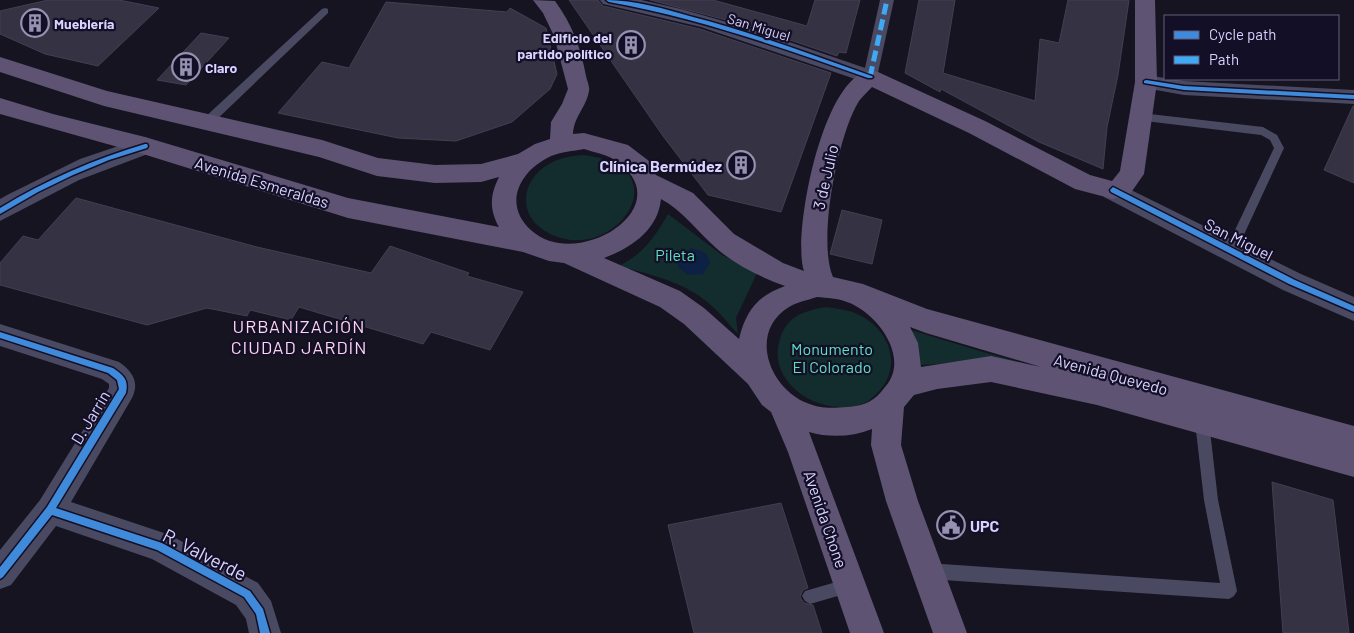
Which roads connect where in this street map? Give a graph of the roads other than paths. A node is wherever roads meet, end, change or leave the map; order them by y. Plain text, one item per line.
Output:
1 (543, 0) edge
2 (609, 0) edge
3 (887, 0) edge
4 (1145, 0) edge
5 (325, 11) dead end
6 (0, 64) edge
7 (870, 76) junction
8 (1146, 82) junction
9 (1354, 97) edge
10 (0, 106) edge
11 (1141, 117) junction
12 (208, 122) junction
13 (561, 144) junction
14 (146, 146) junction
15 (525, 161) junction
16 (650, 182) junction
17 (1113, 190) junction
18 (0, 211) edge
19 (528, 243) junction
20 (1231, 251) junction
21 (571, 254) junction
22 (821, 287) junction
23 (871, 301) junction
24 (1354, 309) edge
25 (0, 335) edge
26 (757, 374) junction
27 (897, 394) junction
28 (783, 406) junction
29 (1202, 422) junction
30 (1354, 440) edge
31 (1354, 462) edge
32 (50, 510) junction
33 (927, 571) junction
34 (0, 574) edge
35 (850, 586) junction
36 (810, 596) dead end
37 (265, 633) edge
38 (867, 633) edge
39 (950, 633) edge

1 - 13 main road
2 - 7 street, San Miguel
3 - 7 street
4 - 8 main road
5 - 12 lane
6 - 12 main road
7 - 17 main road, San Miguel
7 - 22 main road, 3 de Julio
8 - 9 street
8 - 11 main road
10 - 14 main road, Avenida Esmeraldas
11 - 17 main road
11 - 20 lane
12 - 15 main road
13 - 15 main road
13 - 16 main road
14 - 18 street
14 - 19 main road, Avenida Esmeraldas
15 - 19 main road
16 - 21 main road
16 - 22 main road
17 - 20 street, San Miguel
19 - 21 main road
20 - 24 street, San Miguel
21 - 26 main road
22 - 23 main road
22 - 26 main road
23 - 27 main road
23 - 30 main road, Avenida Quevedo
25 - 32 street, D. Jarrin
26 - 28 main road
27 - 28 main road
27 - 29 main road, Avenida Quevedo
27 - 33 main road
28 - 35 main road, Avenida Chone
29 - 31 main road, Avenida Quevedo
29 - 33 lane
32 - 34 street, D. Jarrin
32 - 37 street, R. Valverde
33 - 39 main road
35 - 36 lane
35 - 38 main road, Avenida Chone

